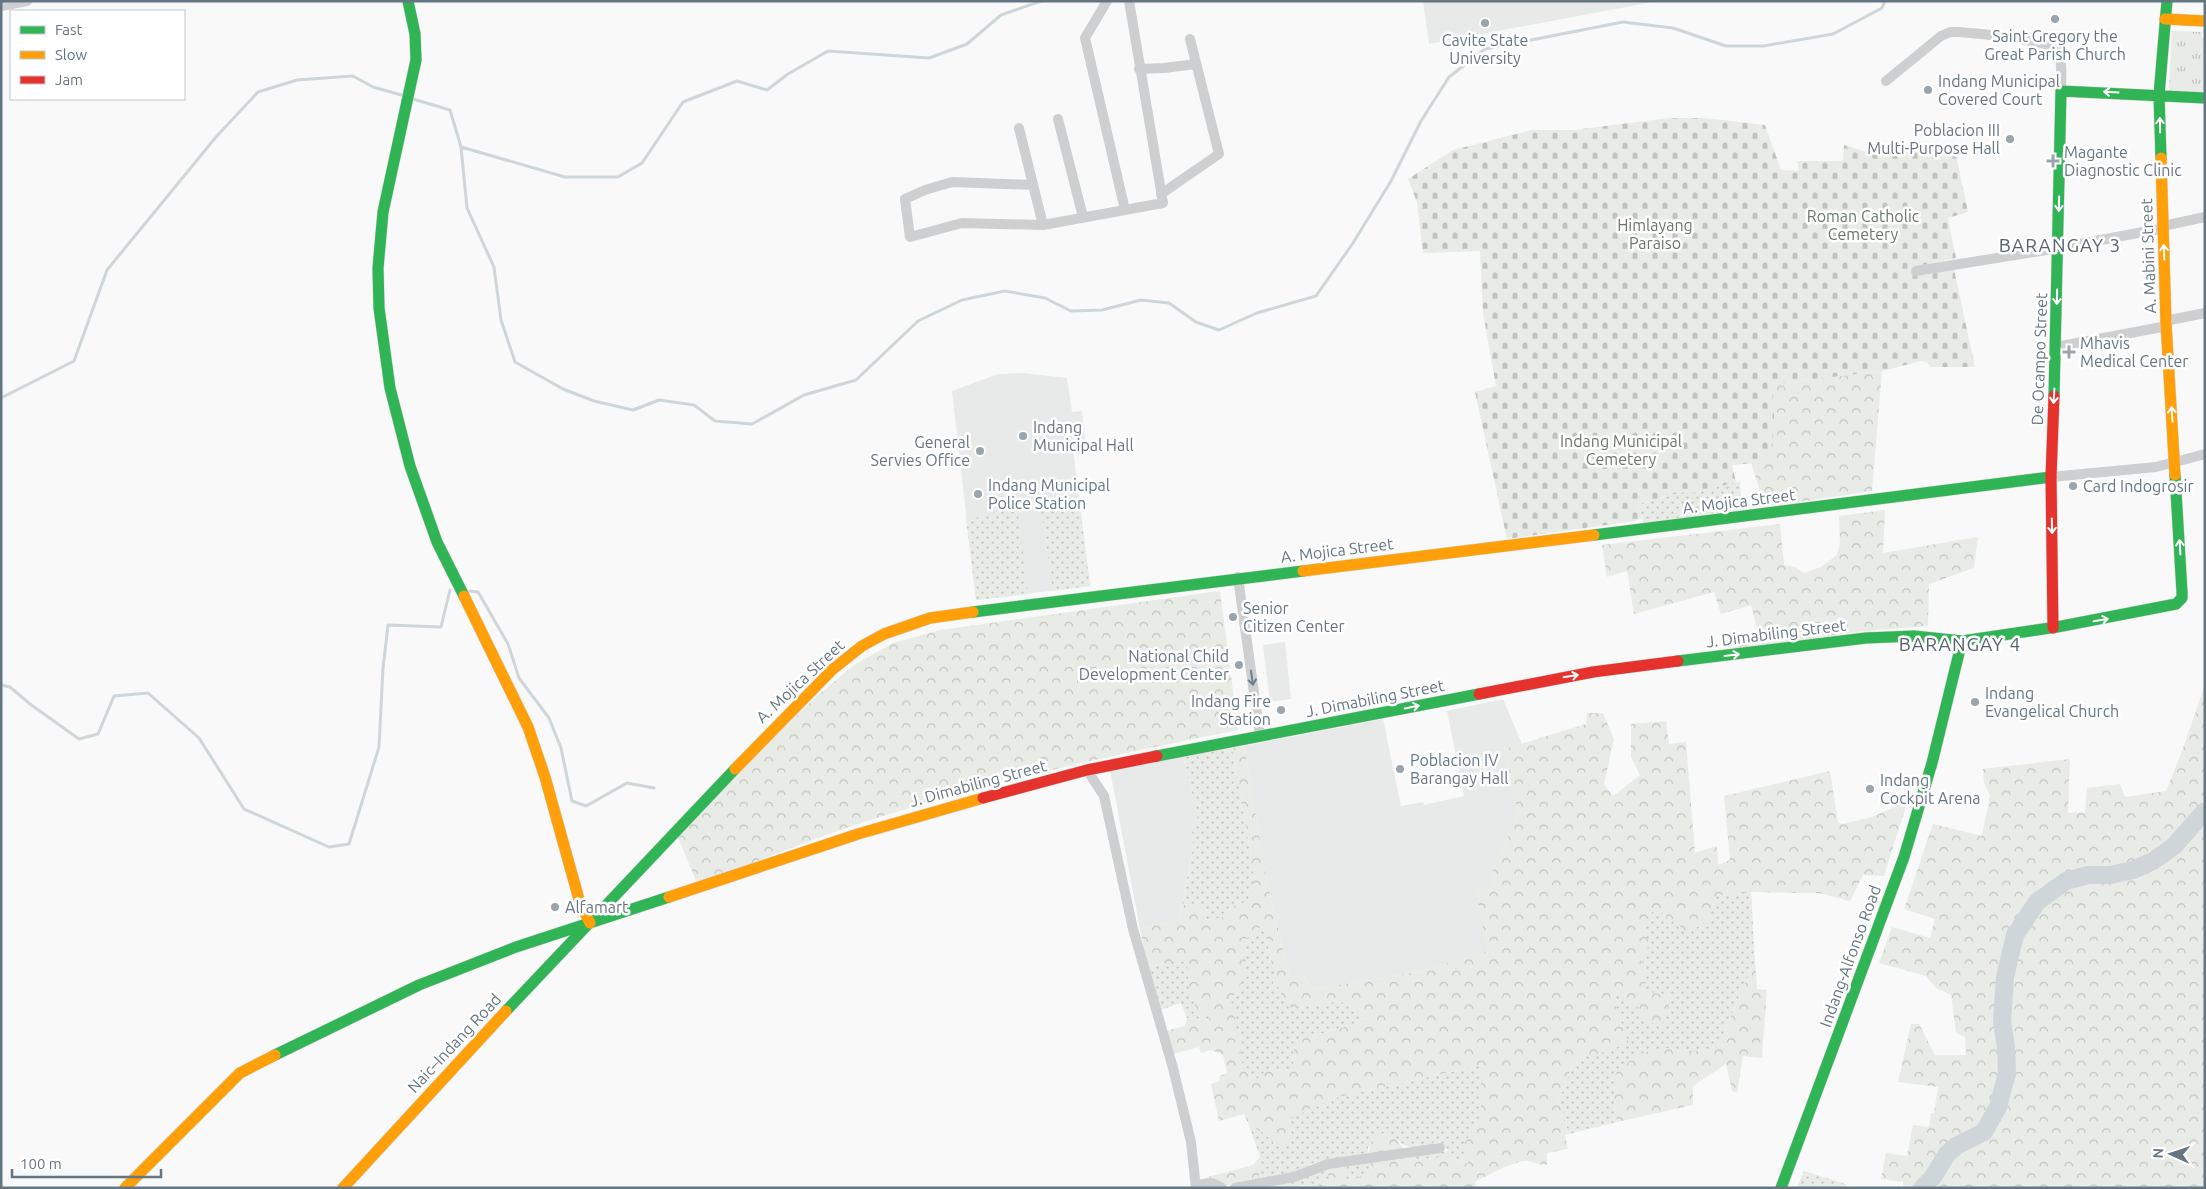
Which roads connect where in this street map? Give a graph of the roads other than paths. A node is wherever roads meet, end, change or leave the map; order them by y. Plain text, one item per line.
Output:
1 (27, 1) edge
2 (408, 1) edge
3 (1108, 1) edge
4 (1129, 1) edge
5 (2167, 1) edge
6 (1, 6) edge
7 (2165, 19) junction
8 (2205, 21) edge
9 (1190, 39) dead end
10 (1196, 64) junction
11 (1139, 69) junction
12 (1886, 81) dead end
13 (2061, 91) junction
14 (2159, 95) junction
15 (2205, 98) edge
16 (1058, 119) dead end
17 (1019, 128) dead end
18 (1033, 185) junction
19 (1161, 194) junction
20 (1125, 210) junction
21 (1082, 217) junction
22 (2205, 217) edge
23 (1043, 225) junction
24 (2163, 226) junction
25 (2058, 248) junction
26 (1916, 271) dead end
27 (2205, 313) edge
28 (2166, 323) junction
29 (2056, 347) junction
30 (2205, 454) edge
31 (2175, 462) junction
32 (2051, 477) junction
33 (1238, 578) junction
34 (2182, 598) joint
35 (2053, 628) junction
36 (1962, 642) junction
37 (1260, 736) junction
38 (1087, 770) junction
39 (590, 922) junction
40 (1440, 1148) dead end
41 (1196, 1186) edge
42 (125, 1188) edge
43 (343, 1188) edge
44 (1222, 1188) edge
45 (1235, 1188) edge
46 (1781, 1188) edge

1 - 6 street
2 - 39 main road
3 - 20 street
4 - 11 street
5 - 7 main road, A. Mabini Street
7 - 8 main road
7 - 14 main road, A. Mabini Street
9 - 10 street
10 - 11 street
10 - 19 street
11 - 19 street
12 - 13 street
14 -> 13 main road
13 -> 25 main road, De Ocampo Street
14 - 15 main road
24 -> 14 main road, A. Mabini Street
16 - 21 street
17 - 18 street
18 - 23 street
18 - 23 street
19 - 20 street
20 - 21 street
21 - 23 street
22 - 24 street
24 - 25 street
28 -> 24 main road, A. Mabini Street
25 - 26 street
25 -> 29 main road, De Ocampo Street
27 - 28 street
28 - 29 street
31 -> 28 main road, A. Mabini Street
29 -> 32 main road, De Ocampo Street
30 - 31 street, A. Mojica Street
31 - 32 street, A. Mojica Street
34 -> 31 main road, A. Mabini Street
32 - 33 main road, A. Mojica Street
32 -> 35 main road, De Ocampo Street
33 -> 37 street
33 - 39 main road, A. Mojica Street
35 -> 34 main road, J. Dimabiling Street
35 - 36 main road, J. Dimabiling Street
37 -> 36 main road, J. Dimabiling Street
36 - 46 main road, Indang-Alfonso Road
37 - 38 main road, J. Dimabiling Street
38 - 39 main road, J. Dimabiling Street
38 - 41 street
39 - 42 main road, J. Dimabiling Street
39 - 43 main road, Naic–Indang Road
40 - 45 street
41 - 44 street

